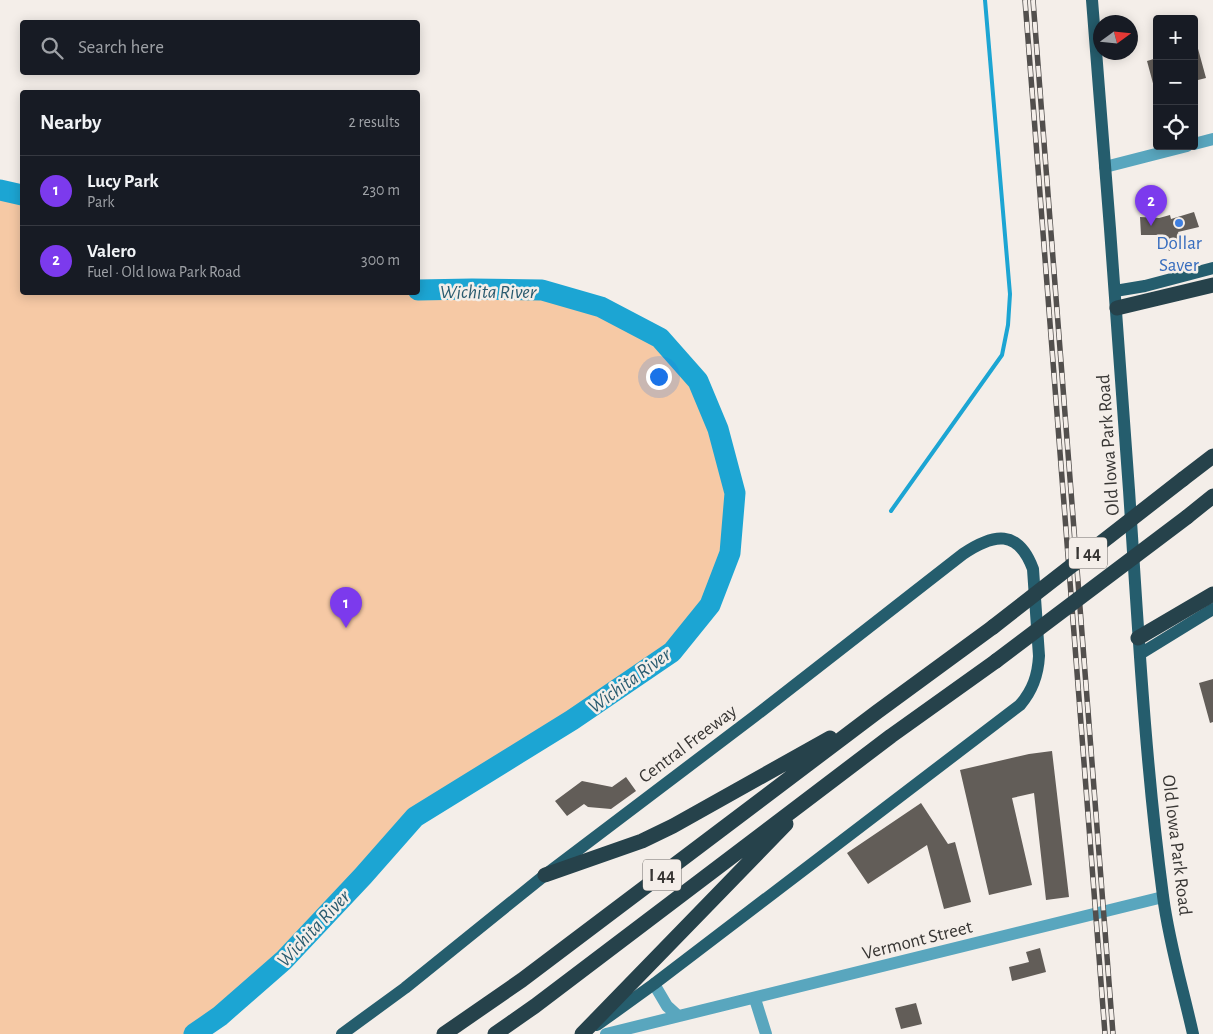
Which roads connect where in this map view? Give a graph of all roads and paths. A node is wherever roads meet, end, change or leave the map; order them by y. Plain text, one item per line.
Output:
1 (1092, 0) edge
2 (1213, 139) edge
3 (1198, 143) edge
4 (1172, 150) edge
5 (1106, 167) junction
6 (1213, 268) edge
7 (1213, 285) edge
8 (1115, 291) junction
9 (1117, 308) junction
10 (1213, 456) edge
11 (1213, 496) edge
12 (1213, 594) edge
13 (1213, 609) edge
14 (1138, 638) junction
15 (1140, 654) junction
16 (877, 712) junction
17 (824, 786) junction
18 (545, 875) junction
19 (1163, 897) junction
20 (654, 984) junction
21 (755, 999) junction
22 (678, 1016) junction
23 (342, 1034) edge
24 (444, 1034) edge
25 (495, 1034) edge
26 (584, 1034) edge
27 (606, 1034) edge
28 (766, 1034) edge
29 (1194, 1034) edge

1 - 5 main road, Old Iowa Park Road
2 - 3 street
4 - 5 street
5 - 8 main road, Old Iowa Park Road
6 - 8 main road
7 - 9 highway
8 - 9 main road, Old Iowa Park Road
9 - 14 main road, Old Iowa Park Road
10 - 16 highway, I 44, bridge
11 - 17 highway, I 44, bridge
12 - 14 highway
13 - 15 main road
14 - 15 main road, Old Iowa Park Road
15 - 19 main road, Old Iowa Park Road
16 - 18 highway
16 - 24 highway, I 44
17 - 25 highway, I 44
17 - 26 highway
18 - 20 main road, Central Freeway
18 - 23 main road, Central Freeway
19 - 21 street, Vermont Street
19 - 29 main road, Old Iowa Park Road
20 - 22 street
20 - 26 main road, Central Freeway
21 - 22 street, Vermont Street
21 - 28 street
22 - 27 street, Vermont Street

